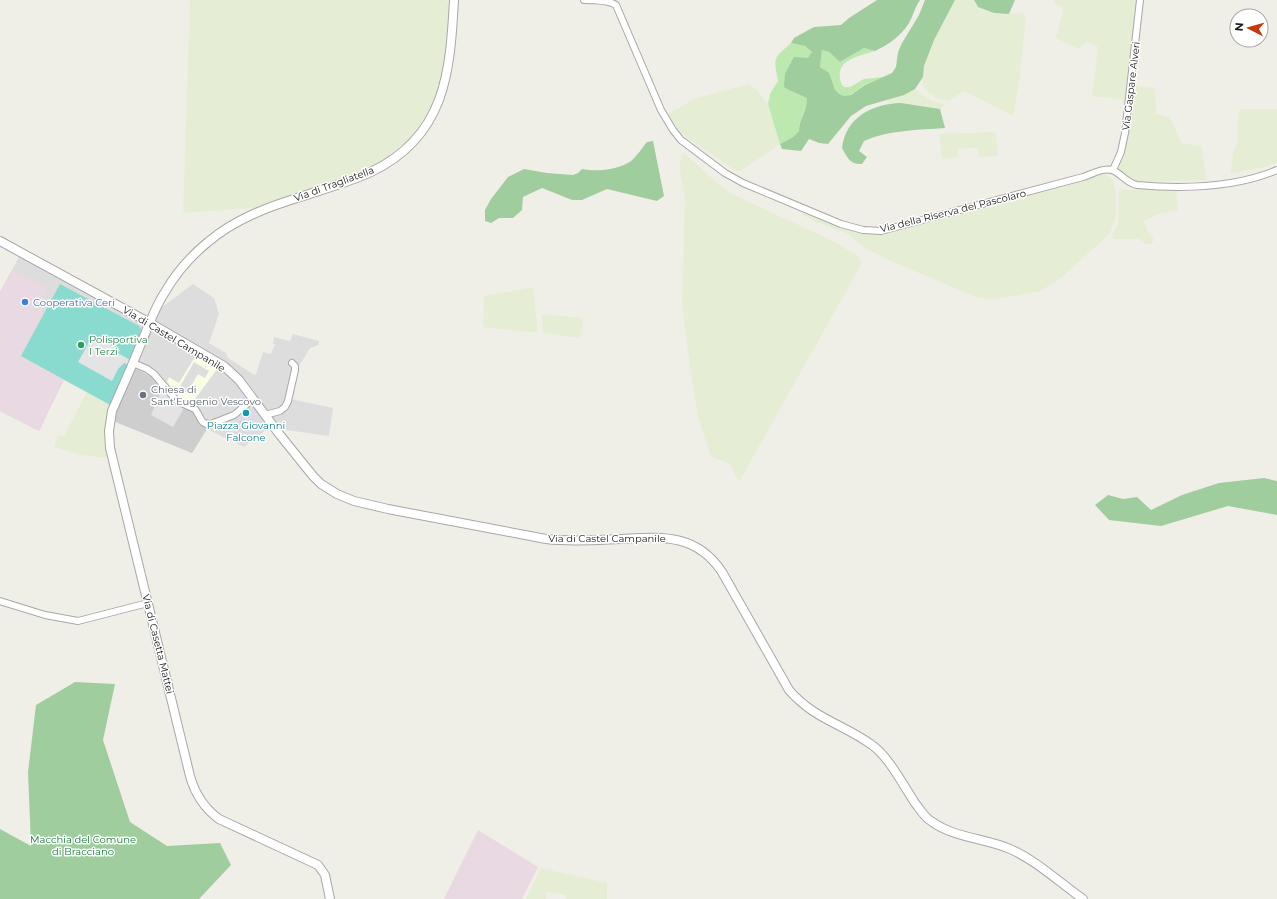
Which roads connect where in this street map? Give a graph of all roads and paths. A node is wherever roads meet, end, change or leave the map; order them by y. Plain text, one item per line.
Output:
1 (454, 0) edge
2 (584, 0) edge
3 (1140, 0) edge
4 (1113, 170) junction
5 (1277, 170) edge
6 (0, 241) edge
7 (150, 324) junction
8 (133, 363) junction
9 (292, 363) dead end
10 (253, 399) junction
11 (265, 415) junction
12 (0, 601) edge
13 (148, 604) junction
14 (330, 899) edge
15 (1083, 899) edge

1 - 7 street, Via di Tragliatella
2 - 4 street, Via della Riserva del Pascolaro
3 - 4 street, Via Gaspare Alveri
4 - 5 street
6 - 7 street, Via di Castel Campanile
7 - 8 street, Via di Casetta Mattei
7 - 10 street, Via di Castel Campanile
8 - 10 street
8 - 13 street, Via di Casetta Mattei
9 - 11 street
10 - 11 street, Via di Castel Campanile
11 - 15 street, Via di Castel Campanile
12 - 13 street
13 - 14 street, Via di Casetta Mattei

